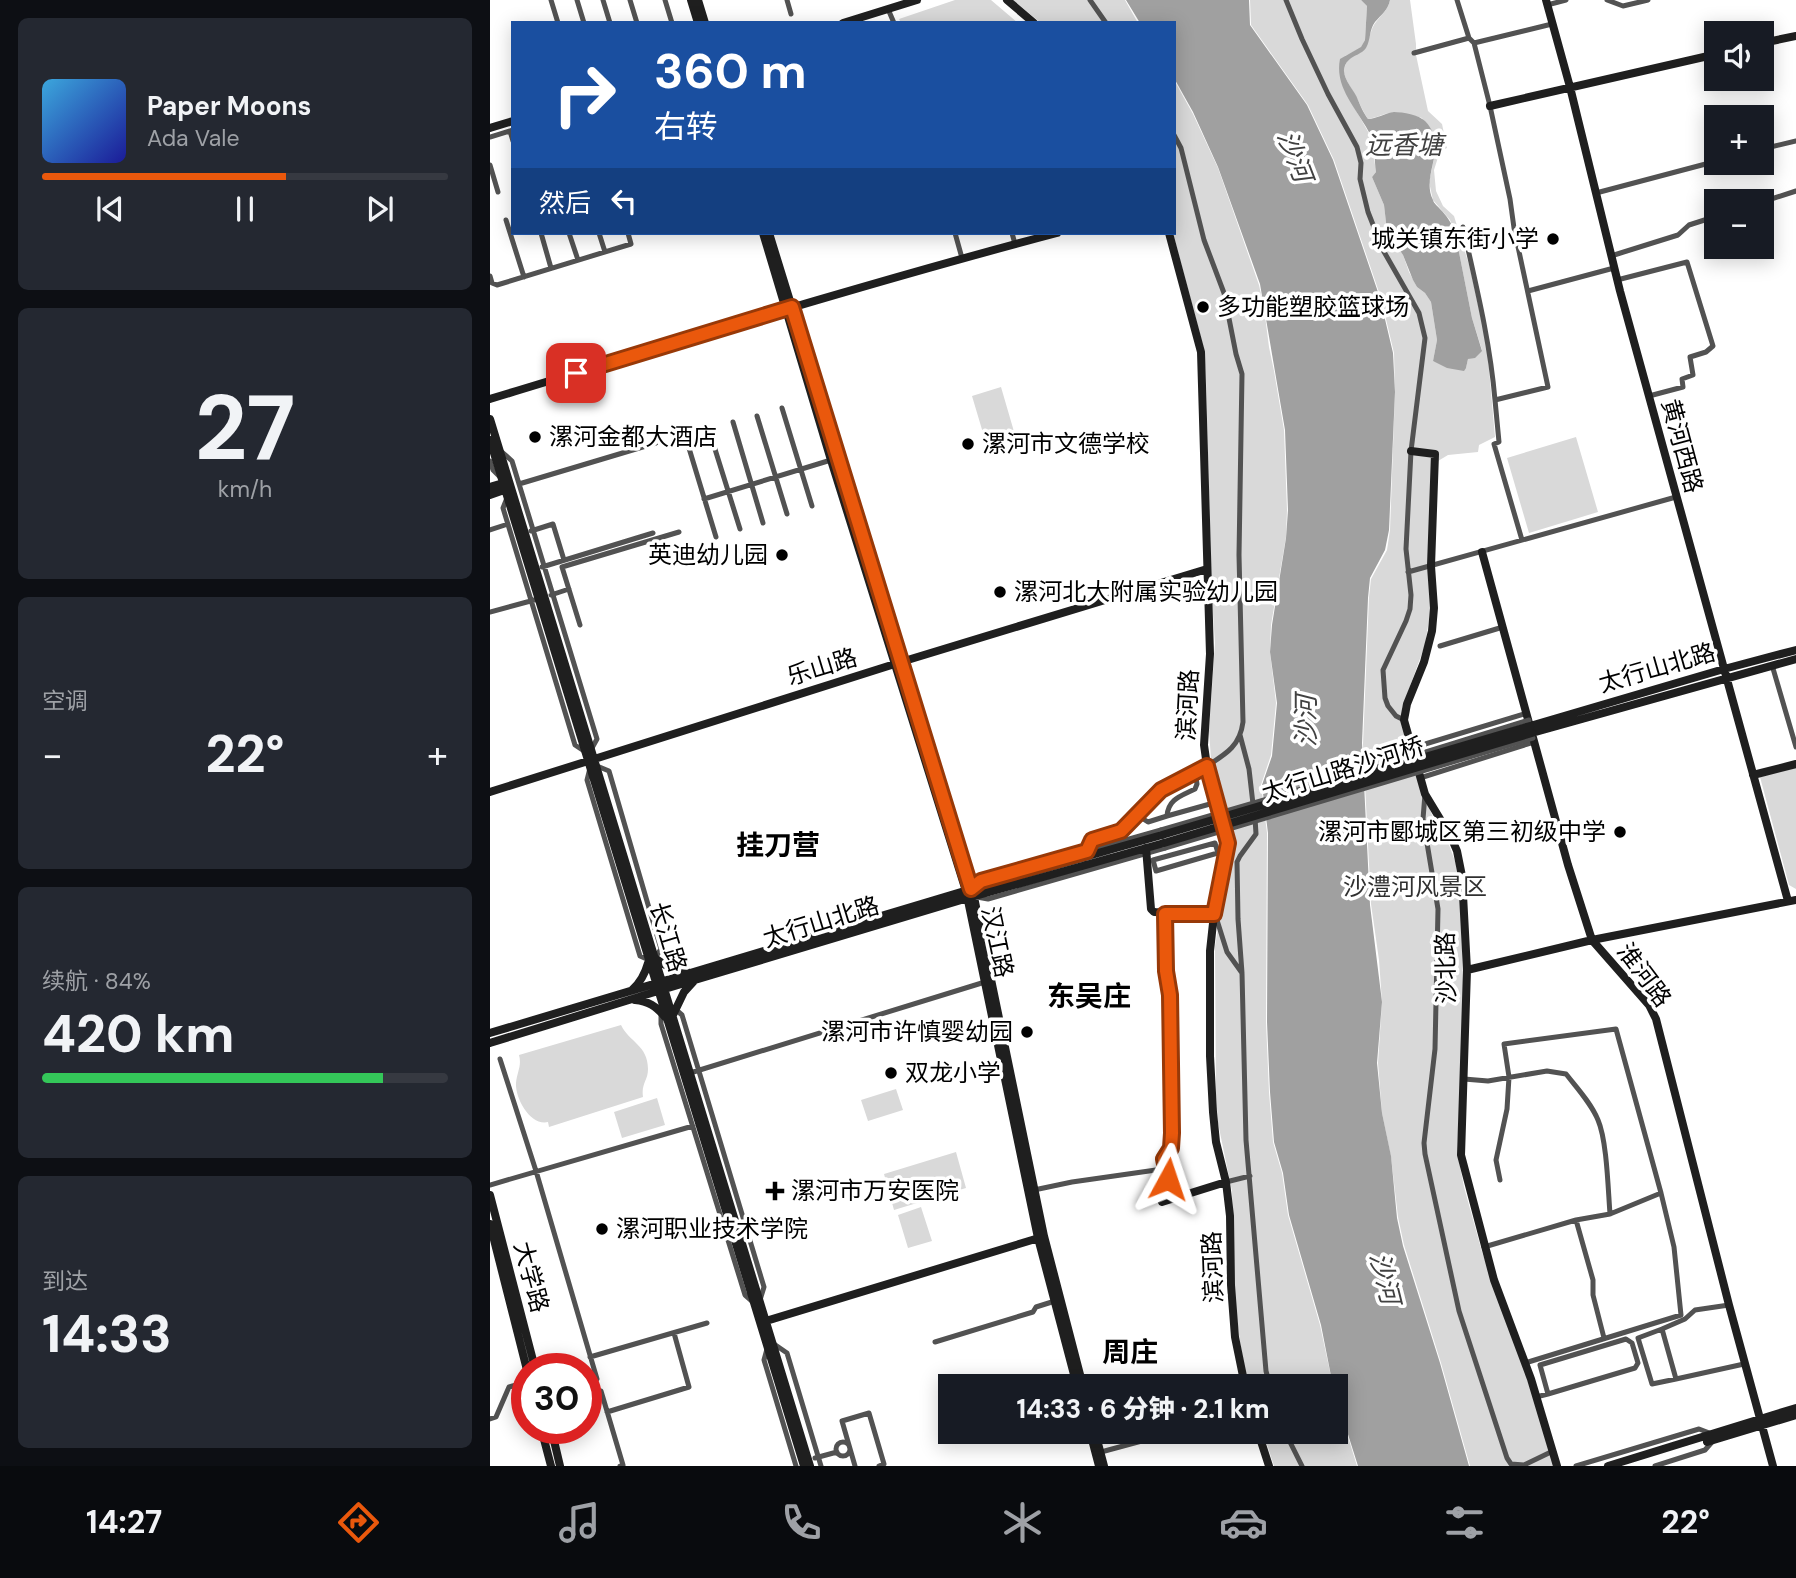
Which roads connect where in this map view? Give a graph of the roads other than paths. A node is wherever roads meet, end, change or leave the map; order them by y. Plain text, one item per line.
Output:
1 (551, 0) edge
2 (577, 0) edge
3 (603, 0) edge
4 (630, 0) edge
5 (665, 0) edge
6 (691, 0) edge
7 (698, 0) edge
8 (787, 0) edge
9 (917, 0) edge
10 (1007, 0) edge
11 (1090, 0) edge
12 (1286, 0) edge
13 (1457, 0) edge
14 (1566, 0) edge
15 (1607, 0) edge
16 (1647, 0) edge
17 (1546, 2) edge
18 (892, 6) edge
19 (791, 14) dead end
20 (557, 21) edge
21 (583, 21) edge
22 (609, 21) edge
23 (636, 21) edge
24 (671, 21) edge
25 (697, 21) edge
26 (704, 21) edge
27 (849, 21) edge
28 (1032, 21) edge
29 (1105, 21) edge
30 (1552, 24) junction
31 (1796, 36) edge
32 (1471, 41) junction
33 (1774, 41) edge
34 (1414, 53) dead end
35 (1704, 57) edge
36 (1570, 87) junction
37 (1490, 106) junction
38 (511, 122) edge
39 (490, 128) edge
40 (511, 130) edge
41 (490, 137) edge
42 (1176, 139) edge
43 (1796, 141) edge
44 (1774, 146) edge
45 (1704, 164) edge
46 (490, 165) edge
47 (1796, 191) edge
48 (498, 192) dead end
49 (1596, 192) junction
50 (1774, 198) edge
51 (506, 220) dead end
52 (1704, 220) edge
53 (1463, 227) dead end
54 (542, 235) edge
55 (570, 235) edge
56 (600, 235) edge
57 (629, 235) edge
58 (764, 235) edge
59 (770, 235) edge
60 (956, 235) edge
61 (1013, 235) edge
62 (1049, 235) edge
63 (1170, 235) edge
64 (1015, 244) junction
65 (605, 252) junction
66 (1611, 256) junction
67 (962, 258) junction
68 (578, 260) junction
69 (551, 268) junction
70 (1614, 268) junction
71 (490, 276) edge
72 (524, 277) junction
73 (1617, 280) junction
74 (1528, 291) junction
75 (789, 308) junction
76 (1649, 396) junction
77 (490, 399) edge
78 (1495, 400) junction
79 (782, 408) dead end
80 (757, 416) dead end
81 (490, 419) edge
82 (733, 422) dead end
83 (709, 430) dead end
84 (685, 435) dead end
85 (490, 440) edge
86 (656, 443) dead end
87 (1411, 451) junction
88 (831, 460) junction
89 (490, 461) edge
90 (801, 469) junction
91 (776, 477) junction
92 (751, 484) junction
93 (508, 486) junction
94 (490, 487) edge
95 (728, 491) junction
96 (490, 495) edge
97 (1676, 496) junction
98 (704, 499) junction
99 (812, 506) dead end
100 (787, 514) dead end
101 (511, 523) junction
102 (763, 523) dead end
103 (740, 529) dead end
104 (490, 530) edge
105 (529, 531) junction
106 (679, 532) dead end
107 (653, 534) dead end
108 (716, 537) dead end
109 (1522, 540) junction
110 (1482, 552) junction
111 (563, 564) junction
112 (1432, 566) junction
113 (542, 569) junction
114 (1207, 569) junction
115 (1408, 572) junction
116 (569, 589) junction
117 (542, 597) junction
118 (490, 612) edge
119 (580, 625) dead end
120 (1503, 627) junction
121 (1440, 646) dead end
122 (1796, 650) edge
123 (1796, 659) edge
124 (898, 663) junction
125 (1772, 665) junction
126 (1725, 673) junction
127 (1404, 720) junction
128 (1531, 729) junction
129 (1240, 736) junction
130 (1796, 747) edge
131 (1412, 748) junction
132 (588, 749) junction
133 (592, 764) junction
134 (1796, 764) edge
135 (1207, 766) junction
136 (1195, 772) junction
137 (1753, 775) junction
138 (1420, 778) junction
139 (490, 792) edge
140 (1188, 793) junction
141 (1425, 794) junction
142 (1210, 804) dead end
143 (1193, 809) junction
144 (1137, 815) junction
145 (1167, 816) junction
146 (1163, 839) junction
147 (1228, 850) junction
148 (1146, 851) junction
149 (1218, 853) junction
150 (1086, 854) junction
151 (970, 894) junction
152 (1792, 901) edge
153 (1165, 914) junction
154 (1214, 914) junction
155 (1592, 940) junction
156 (1227, 950) junction
157 (1210, 951) junction
158 (652, 959) junction
159 (1467, 970) junction
160 (1242, 973) junction
161 (694, 976) junction
162 (985, 982) junction
163 (660, 986) junction
164 (631, 995) junction
165 (668, 1012) junction
166 (490, 1033) edge
167 (490, 1043) edge
168 (500, 1059) dead end
169 (694, 1072) junction
170 (1509, 1077) junction
171 (1464, 1079) junction
172 (692, 1126) junction
173 (1156, 1170) dead end
174 (536, 1171) junction
175 (1250, 1176) junction
176 (1500, 1180) dead end
177 (1226, 1182) junction
178 (492, 1185) edge
179 (1034, 1190) junction
180 (1661, 1194) junction
181 (490, 1195) edge
182 (1172, 1199) junction
183 (1162, 1202) dead end
184 (1610, 1214) junction
185 (1576, 1220) junction
186 (490, 1224) edge
187 (1041, 1237) junction
188 (492, 1238) edge
189 (1484, 1247) junction
190 (757, 1301) junction
191 (1055, 1301) junction
192 (1729, 1305) junction
193 (763, 1322) junction
194 (707, 1324) dead end
195 (1662, 1329) junction
196 (674, 1333) junction
197 (1604, 1338) junction
198 (935, 1342) dead end
199 (770, 1345) junction
200 (522, 1353) edge
201 (531, 1353) edge
202 (589, 1353) edge
203 (602, 1354) edge
204 (1525, 1363) junction
205 (1744, 1364) junction
206 (1074, 1374) edge
207 (1080, 1374) edge
208 (1243, 1374) edge
209 (1267, 1374) edge
210 (1676, 1379) junction
211 (511, 1386) edge
212 (602, 1394) edge
213 (1548, 1394) junction
214 (1536, 1397) junction
215 (1796, 1408) edge
216 (607, 1412) junction
217 (1796, 1415) edge
218 (490, 1419) edge
219 (1760, 1422) junction
220 (1713, 1437) junction
221 (1702, 1440) junction
222 (545, 1444) edge
223 (555, 1444) edge
224 (1093, 1444) edge
225 (1099, 1444) edge
226 (1128, 1444) edge
227 (1262, 1444) edge
228 (1291, 1444) edge
229 (850, 1447) junction
230 (1101, 1451) junction
231 (1553, 1451) junction
232 (818, 1457) junction
233 (808, 1464) edge
234 (551, 1466) edge
235 (560, 1466) edge
236 (620, 1466) edge
237 (796, 1466) edge
238 (821, 1466) edge
239 (855, 1466) edge
240 (879, 1466) edge
241 (1099, 1466) edge
242 (1104, 1466) edge
243 (1269, 1466) edge
244 (1302, 1466) edge
245 (1558, 1466) edge
246 (1576, 1466) edge
247 (1608, 1466) edge
248 (1627, 1466) edge
249 (1655, 1466) edge
250 (1773, 1466) edge

1 - 20 street
2 - 21 street
3 - 22 street
4 - 23 street
5 - 24 street
6 - 25 street
7 - 26 street
8 - 19 street
9 - 18 street
10 - 28 street
11 - 29 street
12 - 87 street
13 - 32 street
14 - 17 street
15 - 16 street
17 - 30 street, 黄河西路
18 - 27 street
30 - 32 street
30 - 36 street, 黄河西路
31 - 33 street
32 - 34 street
32 - 37 street
35 - 36 street
36 - 37 street
36 - 49 street, 黄河西路
37 - 74 street
38 - 39 street
40 - 41 street
42 - 129 street
43 - 44 street
45 - 49 street
46 - 48 street
47 - 50 street
49 - 66 street, 黄河西路
51 - 72 street
52 - 66 street
53 - 78 street
54 - 69 street
55 - 68 street
56 - 65 street
57 - 65 street
58 - 75 street, 汉江路
59 - 75 street, 汉江路
60 - 67 street
61 - 64 street
62 - 64 street
63 - 114 street, 滨河路
64 - 67 street
65 - 68 street
66 - 70 street, 黄河西路
67 - 75 street
68 - 69 street
69 - 72 street
70 - 73 street, 黄河西路
70 - 74 street
71 - 72 street
73 - 76 street, 黄河西路
73 - 76 street
74 - 78 street
75 - 77 street
75 - 88 street, 汉江路
75 - 124 street, 汉江路
76 - 97 street, 黄河西路
78 - 109 street
79 - 90 street
80 - 91 street
81 - 93 street, 长江路
82 - 92 street
83 - 95 street
84 - 98 street
85 - 93 street, 长江路
86 - 93 street
87 - 112 street
87 - 115 street
88 - 90 street
88 - 124 street, 汉江路
89 - 93 street
90 - 91 street
90 - 99 street
91 - 92 street
91 - 100 street
92 - 95 street
92 - 102 street
93 - 94 street
93 - 96 street
93 - 101 street, 长江路
93 - 105 street, 长江路
95 - 98 street
95 - 103 street
97 - 109 street
97 - 126 street, 黄河西路
98 - 108 street
101 - 104 street
101 - 117 street, 长江路
105 - 111 street
105 - 113 street, 长江路
106 - 111 street
107 - 111 street
109 - 110 street
110 - 112 street
110 - 120 street, 淮河路
111 - 113 street
111 - 116 street
112 - 115 street
112 - 127 street
113 - 117 street, 长江路
114 - 124 street, 乐山路
114 - 135 street, 滨河路
115 - 127 street
116 - 117 street
116 - 119 street
117 - 118 street
117 - 132 street, 长江路
117 - 132 street
120 - 121 street
120 - 128 street, 淮河路
122 - 126 street, 太行山北路
123 - 125 street, 太行山北路
124 - 133 street, 乐山路
124 - 151 street, 汉江路
125 - 126 street, 太行山北路
125 - 130 street
126 - 128 street, 太行山北路
126 - 137 street, 黄河西路
127 - 131 street, 沙北路
128 - 131 street
128 - 138 street
128 - 146 street, 太行山路沙河桥, bridge
128 - 155 street, 淮河路
129 - 135 street
129 - 160 street
131 - 138 street, 沙北路
132 - 133 street, 长江路
133 - 139 street, 乐山路
133 - 158 street, 长江路
133 - 158 street
134 - 137 street
135 - 136 street
135 - 147 street, 滨河路
136 - 140 street
136 - 144 street
137 - 152 street, 黄河西路
138 - 141 street, 沙北路
140 - 143 street
140 - 145 street
141 - 159 street, 沙北路
141 - 231 street
142 - 143 street
143 - 145 street
144 - 145 street
144 - 150 street
146 - 148 street, 太行山北路
146 - 150 street, 太行山北路
147 - 149 street
147 - 154 street, 滨河路
148 - 151 street, 太行山北路
148 - 153 street
149 - 149 street
150 - 151 street, 太行山北路
151 - 161 street, 太行山北路
151 - 162 street, 汉江路
151 - 179 street, 汉江路
152 - 155 street
153 - 154 street
153 - 182 street
154 - 156 street
154 - 157 street, 滨河路
155 - 159 street
155 - 192 street, 淮河路
156 - 157 street
156 - 160 street
157 - 177 street, 滨河路
158 - 161 street
158 - 163 street, 长江路
158 - 164 street
159 - 171 street, 沙北路
160 - 175 street
161 - 163 street, 太行山北路
161 - 165 street
162 - 169 street
162 - 187 street, 汉江路
163 - 164 street, 太行山北路
163 - 165 street, 长江路
164 - 165 street
164 - 166 street, 太行山北路
164 - 167 street, 太行山北路
165 - 169 street, 长江路
165 - 172 street
165 - 190 street, 长江路
168 - 174 street
169 - 190 street, 长江路
170 - 171 street
170 - 176 street
170 - 180 street
170 - 184 street
171 - 189 street, 沙北路
172 - 174 street
172 - 190 street
173 - 179 street
174 - 178 street
174 - 202 street
175 - 177 street
175 - 209 street
177 - 182 street
177 - 208 street, 滨河路
179 - 187 street, 汉江路
180 - 184 street
180 - 197 street
181 - 201 street, 大学路
182 - 183 street
184 - 185 street
185 - 189 street
185 - 197 street
186 - 188 street, 大学路
187 - 191 street, 汉江路
187 - 193 street
187 - 207 street, 汉江路
188 - 200 street, 大学路
189 - 204 street, 沙北路
190 - 193 street, 长江路
191 - 198 street
191 - 206 street, 汉江路
192 - 195 street
192 - 205 street, 淮河路
193 - 199 street, 长江路
194 - 196 street
195 - 210 street
195 - 210 street
196 - 203 street
196 - 216 street
197 - 204 street
199 - 232 street
199 - 233 street, 长江路
199 - 237 street
204 - 214 street, 沙北路
205 - 210 street
205 - 219 street, 淮河路
211 - 218 street
212 - 216 street
213 - 213 street
213 - 214 street
214 - 231 street, 沙北路
215 - 219 street
216 - 236 street
217 - 219 street
219 - 220 street
219 - 250 street, 淮河路
220 - 221 street
220 - 246 street
220 - 249 street
221 - 247 street
221 - 248 street
222 - 234 street
223 - 235 street
224 - 241 street
225 - 230 street
226 - 230 street
227 - 243 street
228 - 244 street
229 - 232 street
229 - 239 street
229 - 240 street
230 - 242 street
231 - 245 street, 沙北路
232 - 233 street
232 - 238 street

